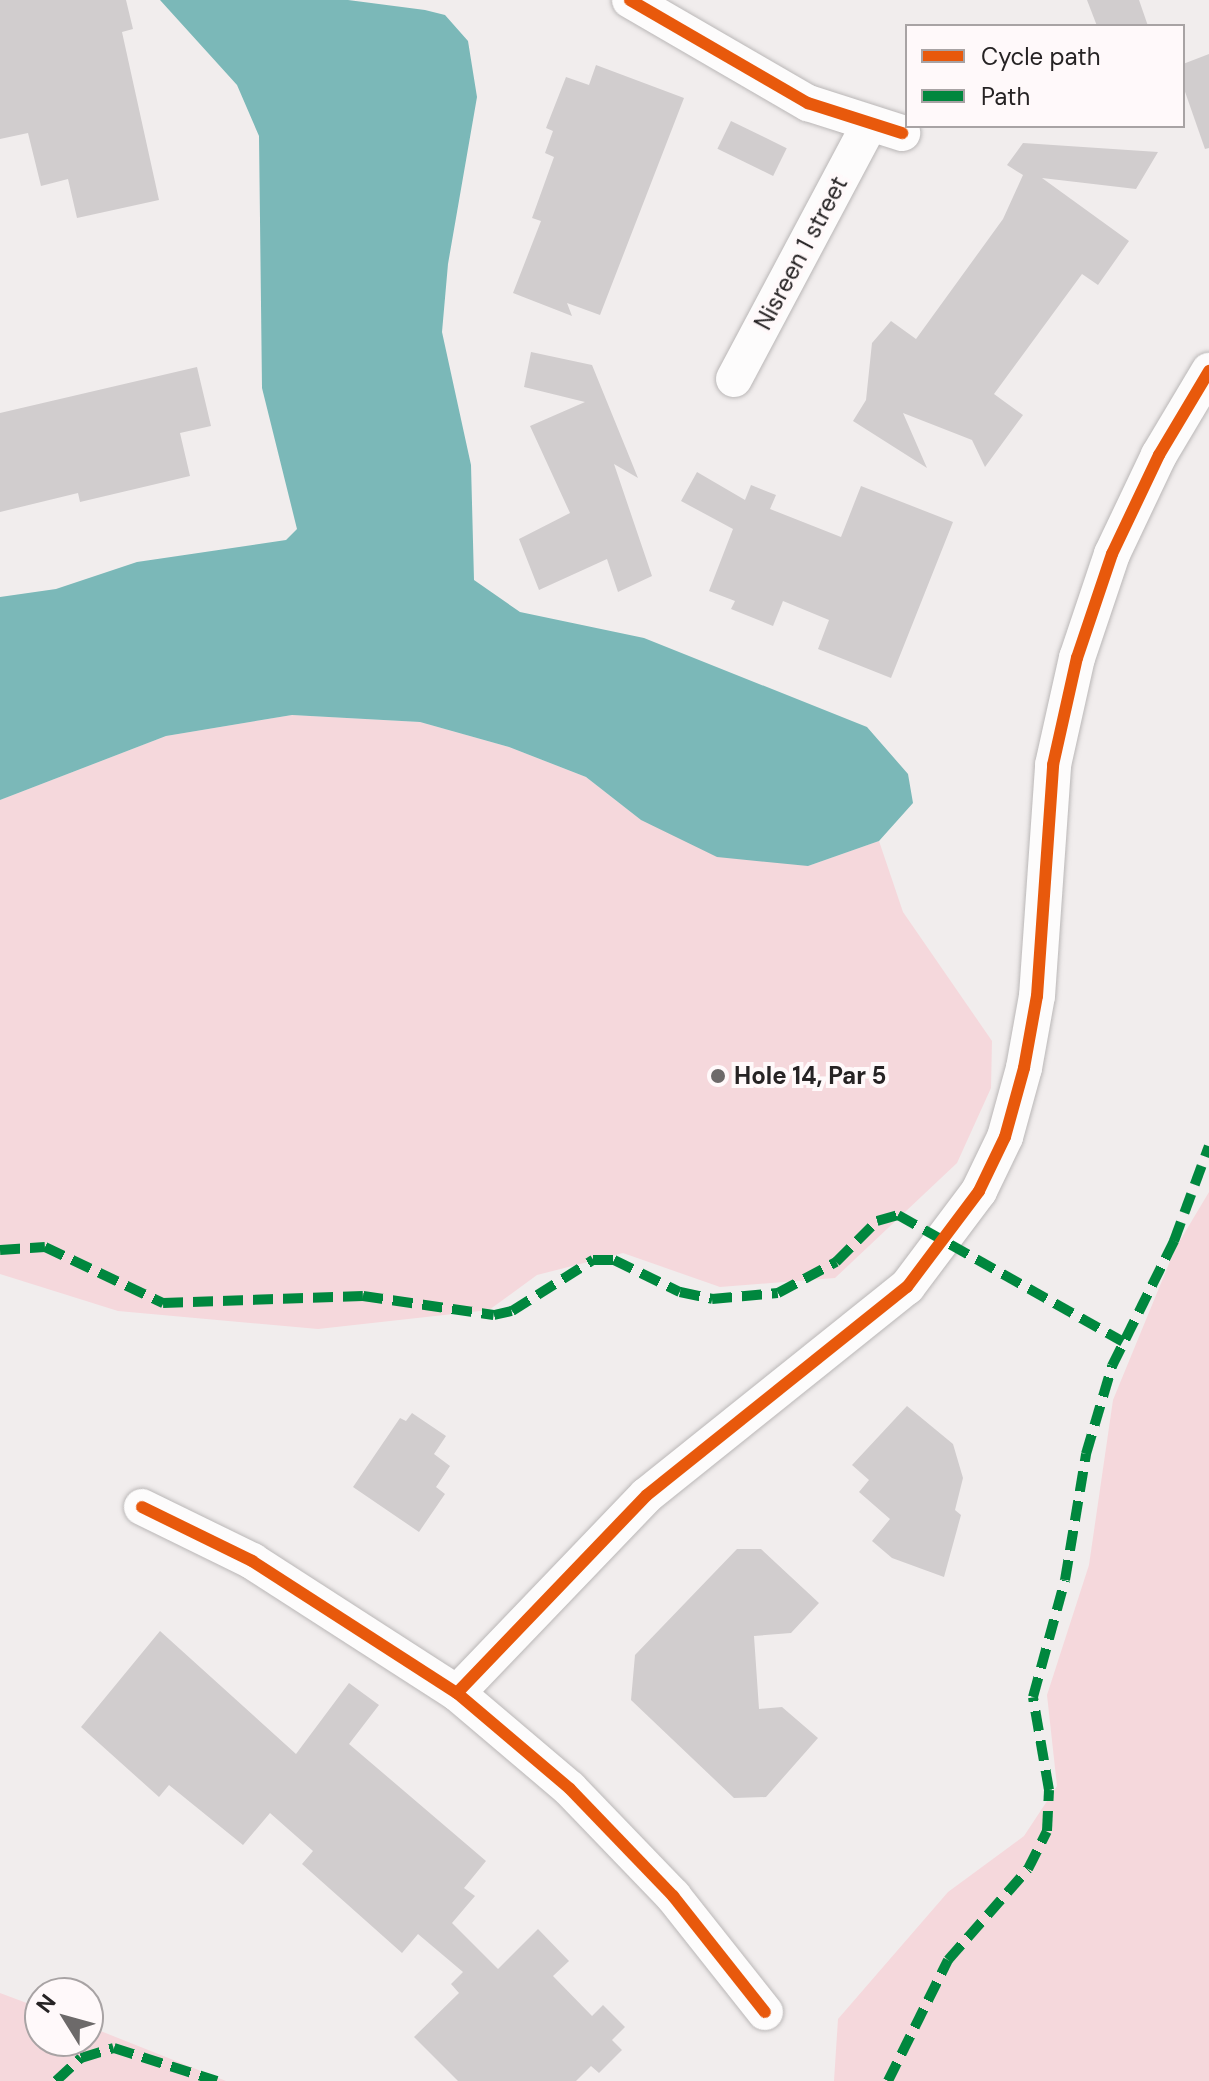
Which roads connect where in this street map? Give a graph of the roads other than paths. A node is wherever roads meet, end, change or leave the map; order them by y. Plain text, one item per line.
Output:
1 (630, 0) edge
2 (1209, 371) edge
3 (734, 379) dead end
4 (142, 1507) dead end
5 (457, 1693) junction
6 (765, 2012) dead end

1 - 3 street, Nisreen 1 street
2 - 5 street
4 - 5 street
5 - 6 street

